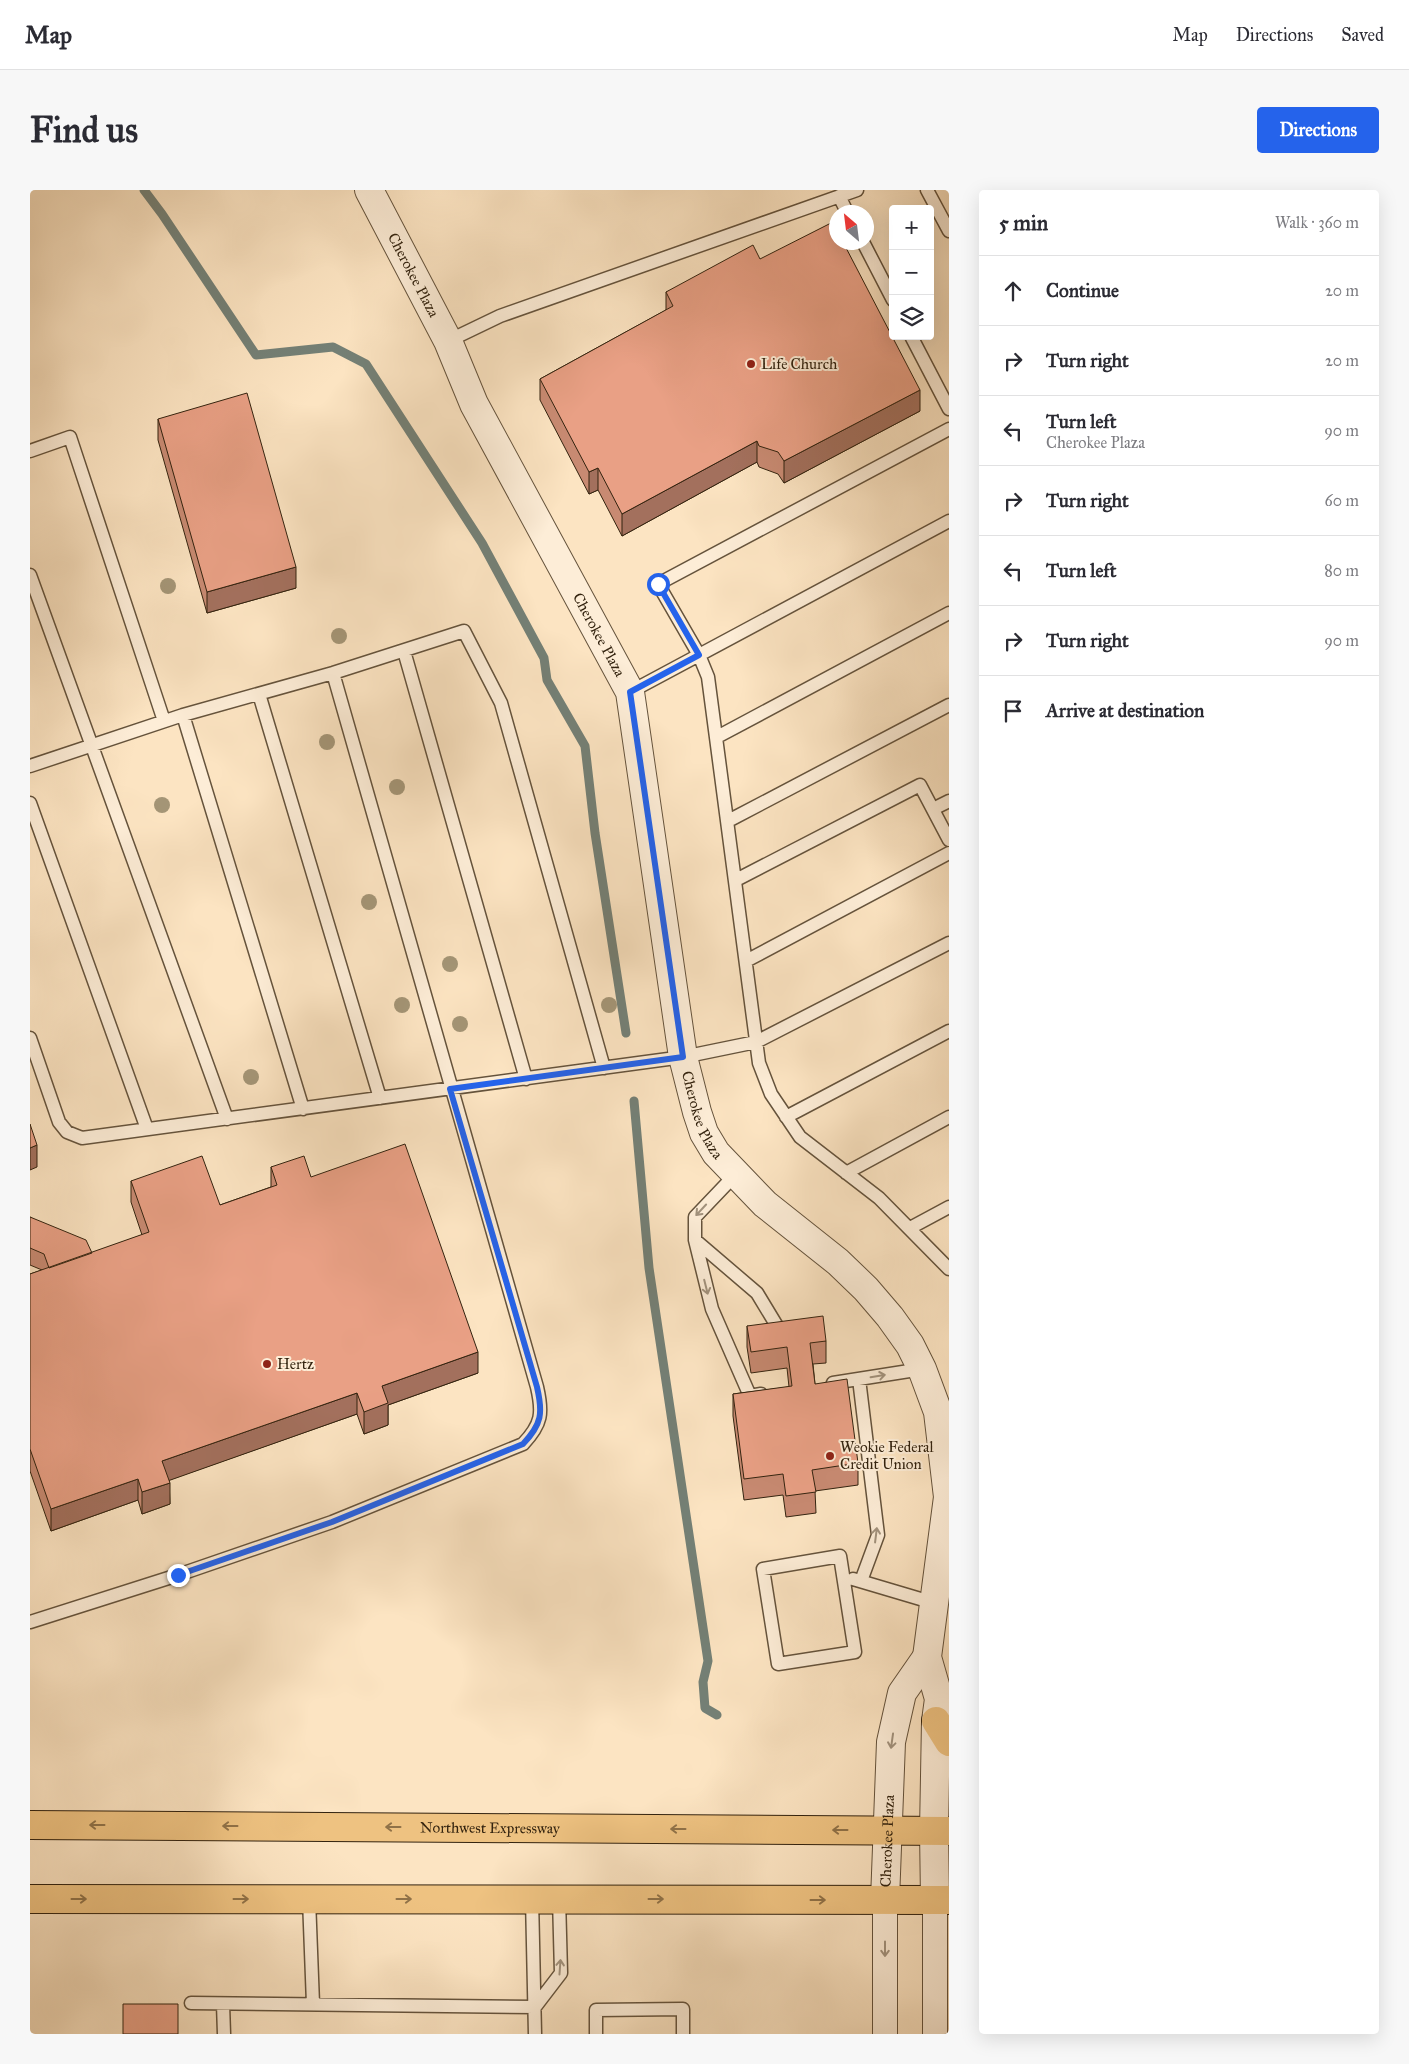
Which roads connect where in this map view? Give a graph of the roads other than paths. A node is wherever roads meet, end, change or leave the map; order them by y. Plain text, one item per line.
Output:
1 (369, 190) edge
2 (857, 190) edge
3 (927, 190) edge
4 (839, 196) junction
5 (844, 205) edge
6 (949, 231) edge
7 (867, 250) edge
8 (890, 295) edge
9 (913, 340) edge
10 (448, 341) junction
11 (949, 409) edge
12 (949, 429) edge
13 (30, 451) edge
14 (949, 521) edge
15 (30, 575) edge
16 (949, 613) edge
17 (404, 651) junction
18 (699, 655) junction
19 (333, 673) junction
20 (630, 692) junction
21 (259, 694) junction
22 (949, 705) edge
23 (184, 715) junction
24 (164, 721) junction
25 (717, 737) junction
26 (91, 746) junction
27 (30, 766) edge
28 (949, 801) edge
29 (30, 803) edge
30 (932, 809) junction
31 (728, 821) junction
32 (949, 840) edge
33 (949, 853) edge
34 (736, 880) junction
35 (949, 944) edge
36 (746, 961) junction
37 (949, 1031) edge
38 (30, 1038) edge
39 (756, 1042) junction
40 (683, 1057) junction
41 (604, 1068) junction
42 (526, 1078) junction
43 (450, 1089) junction
44 (380, 1098) junction
45 (303, 1109) junction
46 (786, 1117) junction
47 (949, 1117) edge
48 (227, 1118) junction
49 (147, 1129) junction
50 (846, 1173) junction
51 (735, 1174) junction
52 (949, 1206) edge
53 (910, 1228) junction
54 (694, 1240) junction
55 (949, 1269) edge
56 (787, 1342) edge
57 (922, 1370) junction
58 (858, 1379) junction
59 (822, 1385) edge
60 (773, 1392) edge
61 (843, 1576) junction
62 (861, 1581) junction
63 (934, 1603) junction
64 (30, 1622) edge
65 (928, 1657) junction
66 (942, 1731) edge
67 (30, 1825) edge
68 (889, 1830) junction
69 (941, 1831) edge
70 (532, 1898) junction
71 (560, 1898) junction
72 (30, 1899) edge
73 (309, 1899) junction
74 (886, 1900) junction
75 (942, 1900) edge
76 (191, 2003) dead end
77 (223, 2004) junction
78 (313, 2004) junction
79 (535, 2007) junction
80 (224, 2034) edge
81 (535, 2034) edge
82 (596, 2034) edge
83 (682, 2034) edge
84 (884, 2034) edge
85 (935, 2034) edge

1 - 10 street, Cherokee Plaza
2 - 4 lane
3 - 6 lane
4 - 5 lane
4 - 10 lane
7 - 8 lane
9 - 11 lane
10 - 20 street, Cherokee Plaza
12 - 18 lane
13 - 24 lane
14 - 18 lane
15 - 26 lane
16 - 25 lane
17 - 19 lane
17 - 41 lane
17 - 42 lane
18 - 20 lane
18 - 25 lane
19 - 21 lane
19 - 43 lane
20 - 40 street, Cherokee Plaza
21 - 23 lane
21 - 44 lane
22 - 31 lane
23 - 24 lane
23 - 45 lane
24 - 26 lane
25 - 31 lane
26 - 27 lane
26 - 48 lane
28 - 30 lane
29 - 49 lane
30 - 32 lane
30 - 34 lane
31 - 34 lane
33 - 36 lane
34 - 36 lane
35 - 39 lane
36 - 39 lane
37 - 46 lane
38 - 49 lane
39 - 40 lane
39 - 46 lane
40 - 41 lane
40 - 51 street, Cherokee Plaza
41 - 42 lane
42 - 43 lane
43 - 44 lane
43 - 64 lane
44 - 45 lane
45 - 48 lane
46 - 50 lane
47 - 50 lane
48 - 49 lane
50 - 53 lane
51 -> 54 lane
51 - 57 street, Cherokee Plaza
52 - 53 lane
53 - 55 lane
54 - 56 lane
54 -> 60 lane
58 -> 57 lane
57 - 63 street, Cherokee Plaza
58 - 59 lane
62 -> 58 lane
61 - 61 lane
61 - 62 lane
62 - 63 lane
63 - 65 street, Cherokee Plaza
65 - 66 street, Cherokee Plaza
65 -> 68 street, Cherokee Plaza
66 - 69 street, Cherokee Plaza
68 -> 67 highway, Northwest Expressway
68 - 69 highway, Northwest Expressway
68 - 74 street, Cherokee Plaza
69 - 75 street, Cherokee Plaza
70 - 71 highway
73 -> 70 highway
70 - 79 lane
71 -> 74 highway
79 -> 71 lane
72 -> 73 highway
73 - 78 lane
74 - 75 highway
74 -> 84 street, Cherokee Plaza
75 - 85 street, Cherokee Plaza
76 - 77 lane
77 - 78 lane
77 - 80 lane
78 - 79 lane
79 - 81 lane
82 - 83 lane

